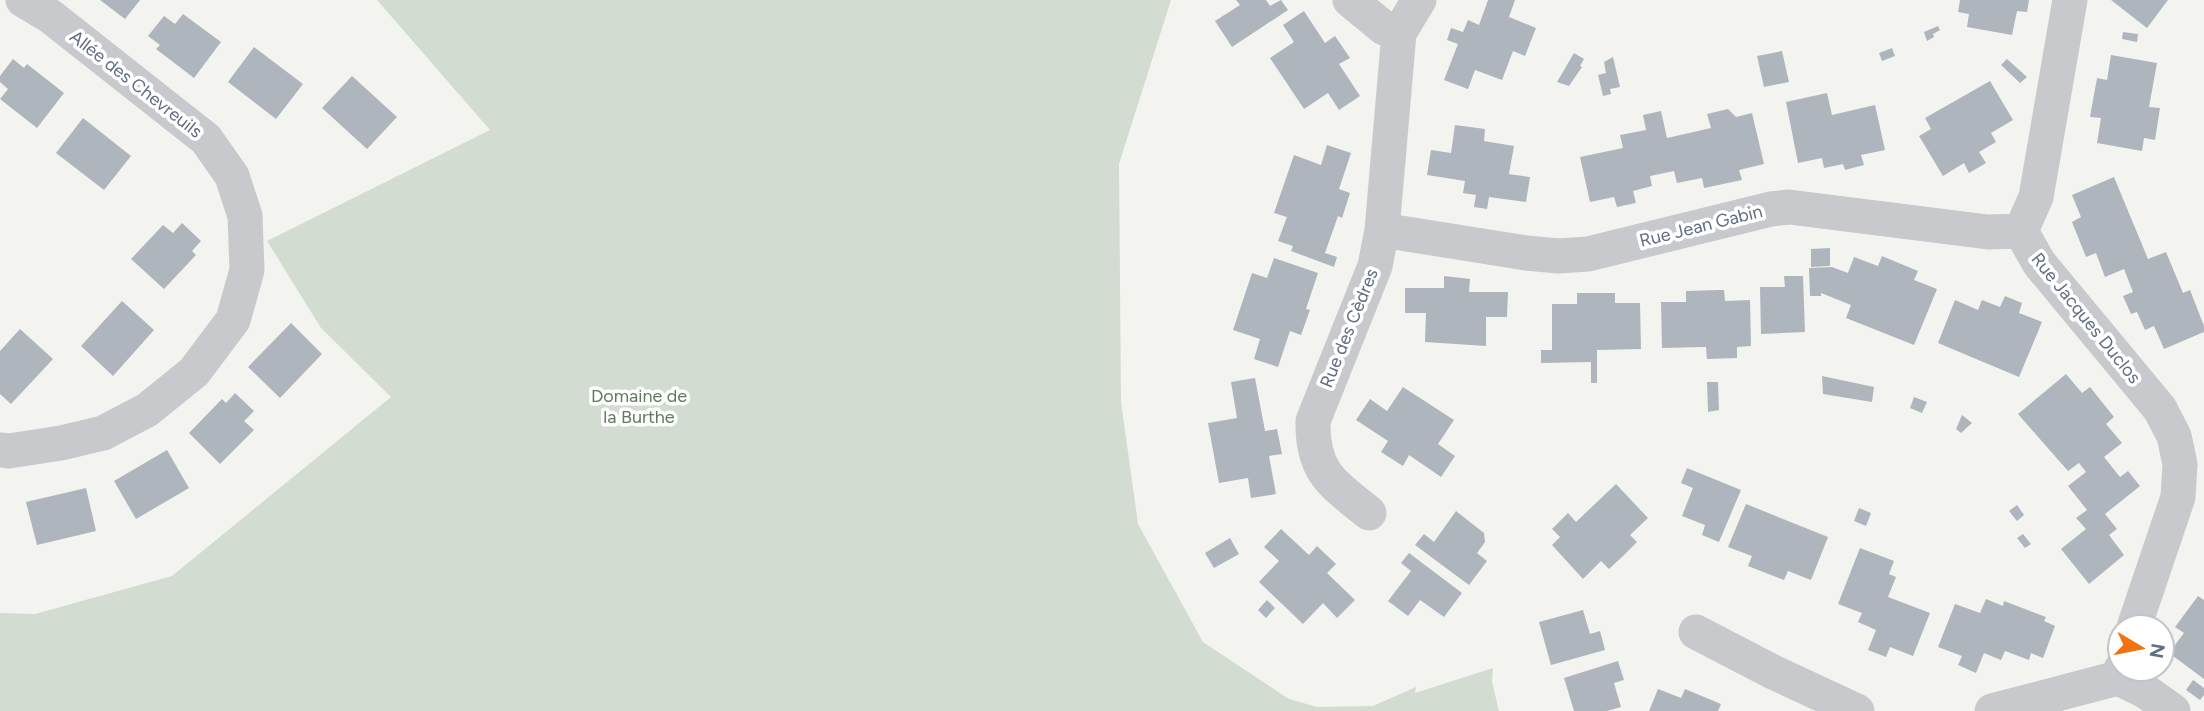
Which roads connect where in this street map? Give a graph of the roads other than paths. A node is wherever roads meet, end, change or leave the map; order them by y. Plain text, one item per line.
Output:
1 (23, 0) edge
2 (1350, 0) edge
3 (1419, 0) edge
4 (2070, 0) edge
5 (1399, 33) junction
6 (1382, 230) junction
7 (2021, 230) junction
8 (0, 450) edge
9 (1368, 513) dead end
10 (2139, 613) edge
11 (1696, 632) dead end
12 (2106, 677) edge
13 (2134, 683) edge
14 (1857, 711) edge
15 (1992, 711) edge
16 (2173, 711) edge

1 - 8 street, Allée des Chevreuils
2 - 5 street
3 - 5 street, Rue des Cèdres
4 - 7 street
5 - 6 street, Rue des Cèdres
6 - 7 street, Rue Jean Gabin
6 - 9 street, Rue des Cèdres
7 - 10 street, Rue Jacques Duclos
11 - 14 street
12 - 15 street
13 - 16 street

